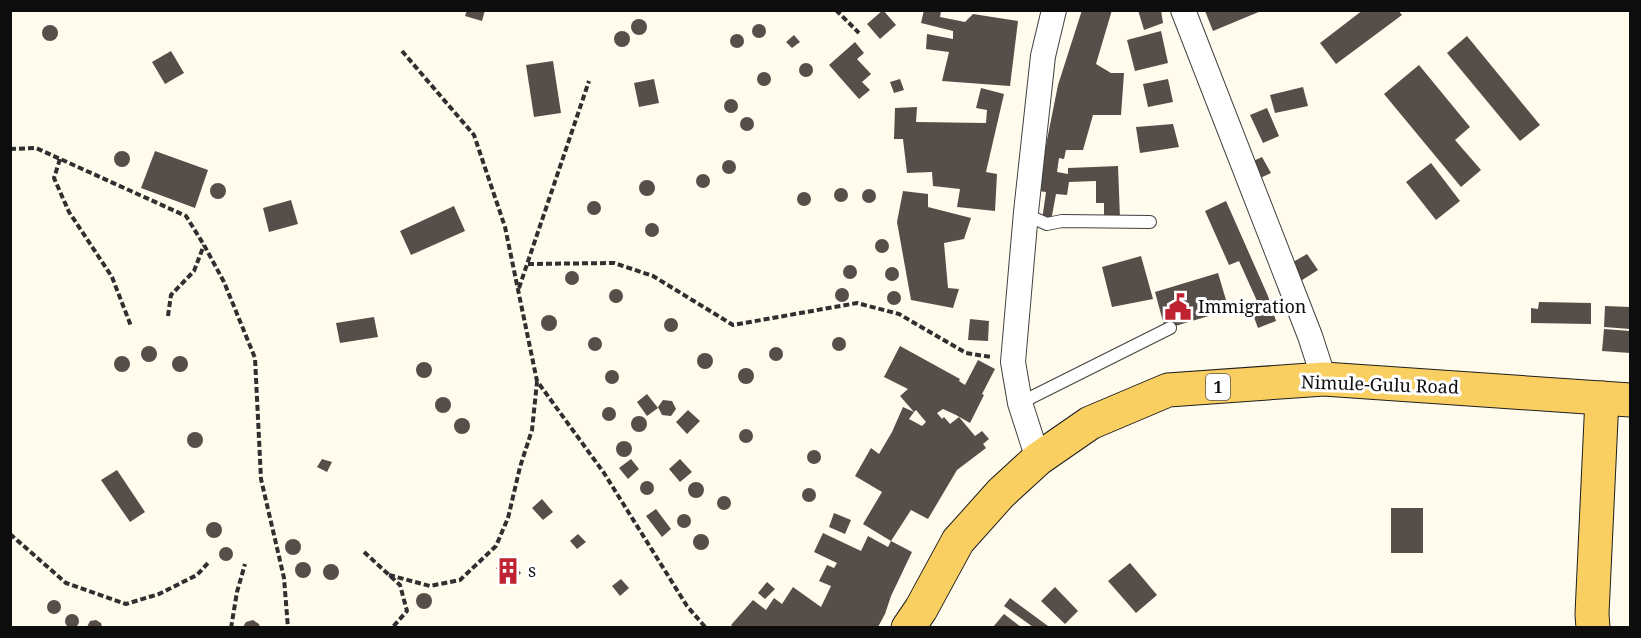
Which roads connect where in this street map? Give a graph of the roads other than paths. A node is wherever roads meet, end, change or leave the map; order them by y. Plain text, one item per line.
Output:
1 (1054, 10) edge
2 (1183, 10) edge
3 (1026, 212) junction
4 (1150, 222) dead end
5 (1170, 328) dead end
6 (1324, 379) junction
7 (1616, 399) edge
8 (1020, 403) junction
9 (1038, 459) junction
10 (908, 627) edge
11 (1593, 627) edge

1 - 3 street
2 - 6 street
3 - 4 lane
3 - 8 street
5 - 8 lane
6 - 7 main road, Nimule-Gulu Road / 1
6 - 9 main road, Nimule-Gulu Road / 1
7 - 11 main road
8 - 9 street
9 - 10 main road, Nimule-Gulu Road / 1

